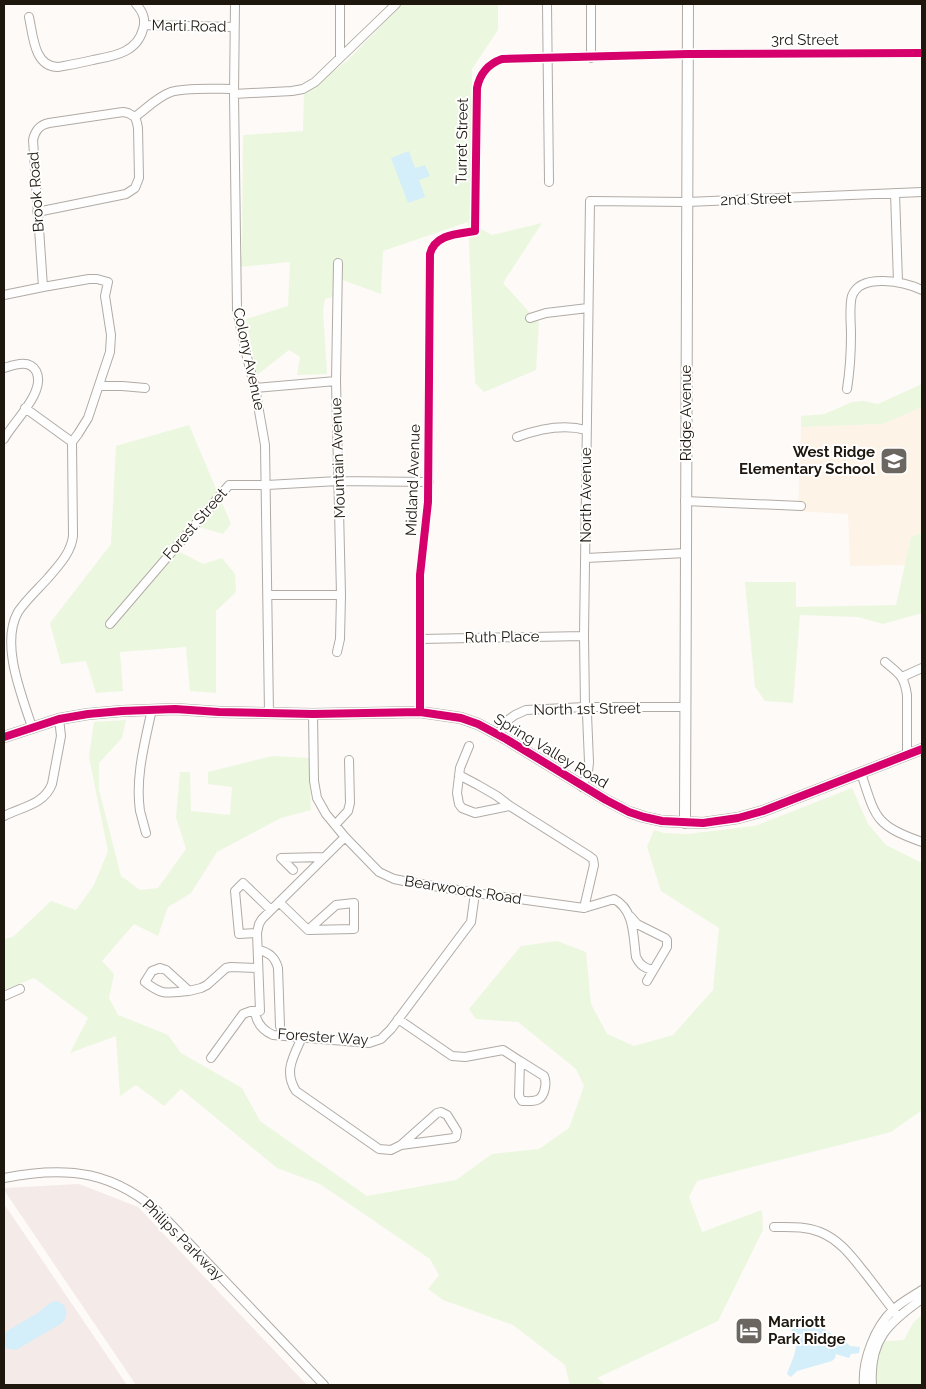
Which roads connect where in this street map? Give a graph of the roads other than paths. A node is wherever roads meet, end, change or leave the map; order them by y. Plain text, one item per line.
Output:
1 (136, 4) edge
2 (235, 4) edge
3 (340, 4) edge
4 (396, 4) edge
5 (547, 4) edge
6 (591, 4) edge
7 (688, 4) edge
8 (30, 17) dead end
9 (144, 25) junction
10 (234, 27) junction
11 (922, 53) edge
12 (688, 54) junction
13 (340, 57) junction
14 (591, 58) junction
15 (547, 59) junction
16 (234, 92) junction
17 (135, 118) junction
18 (548, 182) dead end
19 (922, 192) edge
20 (895, 193) junction
21 (590, 201) joint
22 (687, 202) junction
23 (37, 212) junction
24 (432, 248) joint
25 (338, 264) dead end
26 (898, 282) junction
27 (43, 287) junction
28 (922, 290) edge
29 (4, 295) edge
30 (588, 308) junction
31 (530, 318) dead end
32 (4, 368) edge
33 (336, 381) junction
34 (99, 386) junction
35 (145, 388) dead end
36 (256, 388) junction
37 (847, 388) dead end
38 (25, 408) junction
39 (586, 430) junction
40 (517, 437) dead end
41 (4, 439) edge
42 (72, 442) junction
43 (338, 481) junction
44 (429, 482) junction
45 (267, 485) junction
46 (685, 501) junction
47 (801, 506) dead end
48 (686, 553) junction
49 (586, 558) junction
50 (268, 594) junction
51 (341, 595) junction
52 (110, 624) dead end
53 (584, 636) junction
54 (421, 639) junction
55 (337, 652) dead end
56 (885, 662) dead end
57 (922, 668) edge
58 (902, 677) junction
59 (585, 707) junction
60 (686, 707) junction
61 (152, 709) junction
62 (420, 712) junction
63 (269, 713) junction
64 (313, 714) junction
65 (60, 719) junction
66 (32, 728) junction
67 (498, 734) junction
68 (4, 737) edge
69 (469, 746) dead end
70 (922, 749) edge
71 (907, 755) junction
72 (349, 760) dead end
73 (861, 773) junction
74 (459, 775) junction
75 (582, 787) junction
76 (510, 806) junction
77 (4, 816) edge
78 (685, 822) junction
79 (335, 825) junction
80 (146, 834) dead end
81 (345, 837) junction
82 (922, 842) edge
83 (324, 857) junction
84 (294, 870) dead end
85 (475, 893) junction
86 (278, 902) junction
87 (584, 908) junction
88 (271, 910) junction
89 (630, 916) junction
90 (308, 930) junction
91 (257, 933) junction
92 (258, 950) junction
93 (258, 968) junction
94 (653, 970) junction
95 (647, 981) dead end
96 (20, 989) dead end
97 (189, 991) junction
98 (4, 996) edge
99 (254, 1011) junction
100 (398, 1019) junction
101 (280, 1026) dead end
102 (302, 1037) junction
103 (211, 1058) dead end
104 (520, 1061) junction
105 (401, 1145) junction
106 (4, 1178) edge
107 (774, 1227) dead end
108 (922, 1290) edge
109 (922, 1299) edge
110 (895, 1313) junction
111 (324, 1385) edge
112 (864, 1385) edge
113 (872, 1385) edge

1 - 9 street, Marti Road
2 - 10 street, Colony Avenue
3 - 13 street
4 - 13 street
5 - 15 street
6 - 14 street
7 - 12 street, Ridge Avenue
8 - 9 street, Marti Road
9 - 10 street, Marti Road
10 - 16 street, Colony Avenue
11 - 12 street, 3rd Street
12 - 14 street, 3rd Street
12 - 22 street, Ridge Avenue
13 - 16 street
14 - 15 street, 3rd Street
15 - 18 street
15 - 24 street, Turret Street
16 - 17 street
16 - 36 street, Colony Avenue
17 - 23 street
17 - 23 street, Brook Road
19 - 20 street, 2nd Street
20 - 22 street, 2nd Street
20 - 26 street
21 - 22 street, 2nd Street
21 - 30 street, North Avenue
22 - 46 street, Ridge Avenue
23 - 27 street, Brook Road
24 - 44 street, Midland Avenue
25 - 33 street, Mountain Avenue
26 - 28 street
26 - 37 street
27 - 29 street
27 - 34 street
30 - 31 street
30 - 39 street, North Avenue
32 - 38 street
33 - 36 street
33 - 43 street, Mountain Avenue
34 - 35 street
34 - 42 street
36 - 45 street, Colony Avenue
38 - 41 street
38 - 42 street
39 - 40 street
39 - 49 street, North Avenue
42 - 66 street
43 - 44 street, Forest Street
43 - 45 street, Forest Street
43 - 51 street, Mountain Avenue
44 - 54 street, Midland Avenue
45 - 50 street, Colony Avenue
45 - 52 street, Forest Street
46 - 47 street
46 - 48 street, Ridge Avenue
48 - 49 street
48 - 60 street, Ridge Avenue
49 - 53 street, North Avenue
50 - 51 street
50 - 63 street, Colony Avenue
51 - 55 street, Mountain Avenue
53 - 54 street, Ruth Place
53 - 59 street, North Avenue
54 - 62 street, Midland Avenue
56 - 58 street
57 - 58 street
58 - 71 street
59 - 60 street, North 1st Street
59 - 67 street, North 1st Street
59 - 75 street, North Avenue
60 - 78 street, Ridge Avenue
61 - 63 street, Spring Valley Road
61 - 65 street, Spring Valley Road
61 - 80 street
62 - 64 street, Spring Valley Road
62 - 67 street, Spring Valley Road
63 - 64 street, Spring Valley Road
64 - 79 street, Bearwoods Road
65 - 66 street, Spring Valley Road
65 - 77 street
66 - 68 street, Spring Valley Road
67 - 75 street, Spring Valley Road
69 - 74 street
70 - 71 street, Spring Valley Road
71 - 73 street, Spring Valley Road
72 - 79 street
73 - 78 street, Spring Valley Road
73 - 82 street
74 - 76 street
74 - 76 street
75 - 78 street, Spring Valley Road
76 - 87 street
79 - 81 street, Bearwoods Road
81 - 83 street
81 - 85 street, Bearwoods Road
83 - 84 street
83 - 86 street
85 - 87 street, Bearwoods Road
85 - 100 street, Forester Way
86 - 88 street
86 - 90 street
87 - 89 street, Bearwoods Road
88 - 91 street
88 - 91 street
89 - 94 street
89 - 94 street, Bearwoods Road
90 - 90 street
91 - 92 street
92 - 93 street
92 - 101 street
93 - 97 street
93 - 99 street
94 - 95 street, Bearwoods Road
96 - 98 street
97 - 97 street
99 - 102 street, Forester Way
99 - 103 street
100 - 102 street, Forester Way
100 - 104 street
102 - 105 street
104 - 104 street
105 - 105 street
106 - 111 street, Philips Parkway
107 - 110 street
108 - 110 street
109 - 110 street
110 - 112 street
110 - 113 street

